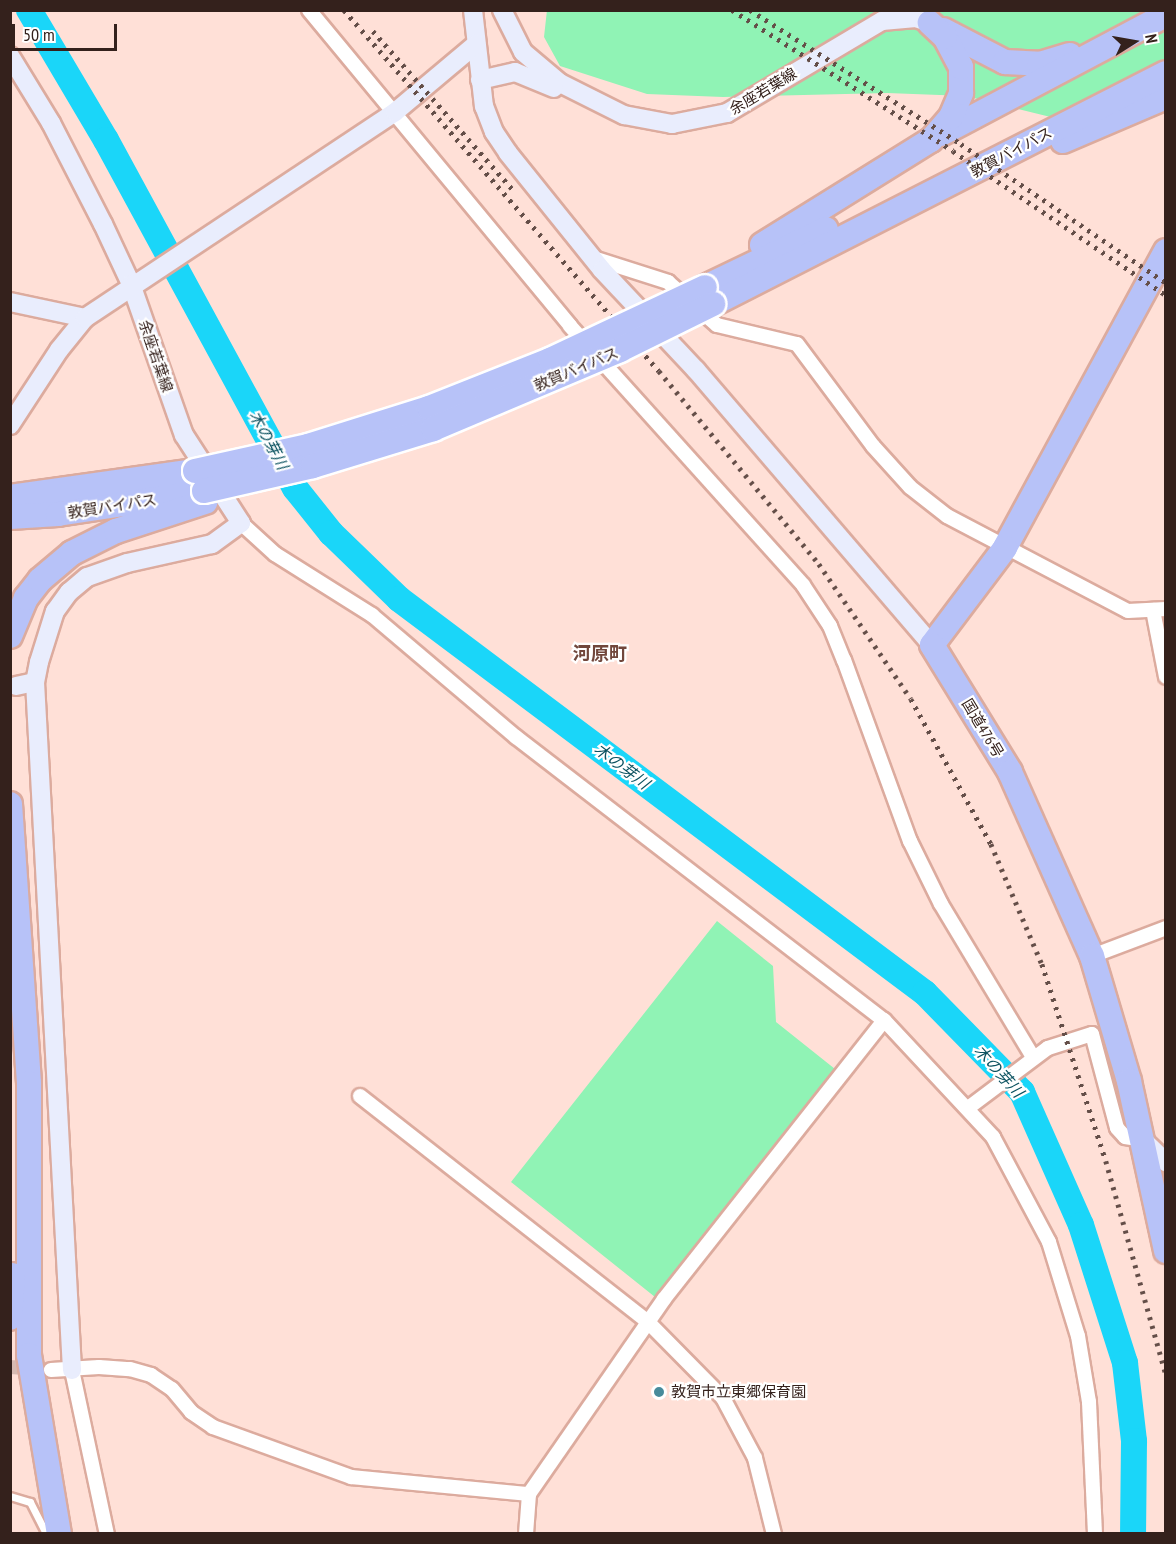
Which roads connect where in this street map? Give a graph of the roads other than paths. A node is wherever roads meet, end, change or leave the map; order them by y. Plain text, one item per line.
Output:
1 (309, 10) edge
2 (473, 10) edge
3 (502, 10) edge
4 (1166, 14) edge
5 (930, 23) junction
6 (476, 44) junction
7 (10, 56) edge
8 (1166, 72) edge
9 (480, 80) junction
10 (1166, 97) edge
11 (587, 100) junction
12 (1102, 104) junction
13 (394, 112) junction
14 (931, 140) junction
15 (903, 209) junction
16 (1166, 251) edge
17 (593, 258) junction
18 (131, 284) junction
19 (707, 291) junction
20 (10, 302) edge
21 (85, 318) junction
22 (10, 426) edge
23 (201, 488) junction
24 (10, 497) edge
25 (10, 517) edge
26 (242, 524) junction
27 (1005, 549) junction
28 (1160, 609) edge
29 (10, 636) edge
30 (932, 645) junction
31 (1166, 677) edge
32 (35, 682) junction
33 (16, 686) dead end
34 (10, 804) edge
35 (10, 918) edge
36 (1166, 928) edge
37 (1092, 956) junction
38 (884, 1020) junction
39 (18, 1044) edge
40 (1030, 1059) junction
41 (360, 1096) dead end
42 (968, 1108) junction
43 (1143, 1140) junction
44 (1166, 1162) edge
45 (1166, 1251) edge
46 (10, 1318) edge
47 (648, 1322) junction
48 (51, 1370) tunnel mouth
49 (72, 1370) junction
50 (529, 1494) junction
51 (10, 1496) edge
52 (46, 1533) edge
53 (59, 1533) edge
54 (107, 1533) edge
55 (526, 1533) edge
56 (774, 1533) edge
57 (1095, 1533) edge

1 - 13 street
2 - 6 street
3 - 11 street, 余座若葉線
4 - 5 highway
4 - 14 highway
5 - 11 street, 余座若葉線
5 - 14 highway
6 - 9 street
6 - 13 street
7 - 18 street, 余座若葉線
8 - 12 highway, 敦賀バイパス
9 - 11 street, 余座若葉線
9 - 17 street
10 - 15 highway
12 - 15 highway, 敦賀バイパス
12 - 19 highway, 敦賀バイパス
13 - 18 street
13 - 40 street
14 - 19 highway
15 - 19 highway, 敦賀バイパス
16 - 27 highway
17 - 27 street
17 - 30 street
18 - 21 street
18 - 26 street, 余座若葉線
19 - 23 highway, 敦賀バイパス, bridge
19 - 23 highway, 敦賀バイパス, bridge
20 - 21 street
21 - 22 street
23 - 24 highway, 敦賀バイパス
23 - 25 highway, 敦賀バイパス
23 - 29 highway
26 - 32 street
26 - 38 street
27 - 28 street
27 - 30 highway
28 - 31 street
30 - 37 highway, 国道476号
32 - 33 street
32 - 49 street
34 - 39 highway
35 - 39 highway
36 - 37 street
37 - 43 highway, 国道476号
38 - 42 street
38 - 47 street
39 - 46 highway
39 - 53 highway
40 - 42 street
40 - 43 street
41 - 47 street
42 - 57 street
43 - 44 street
43 - 45 highway, 国道476号
47 - 50 street
47 - 56 street
48 - 49 street
49 - 50 street
49 - 54 street
50 - 55 street
51 - 52 lane

